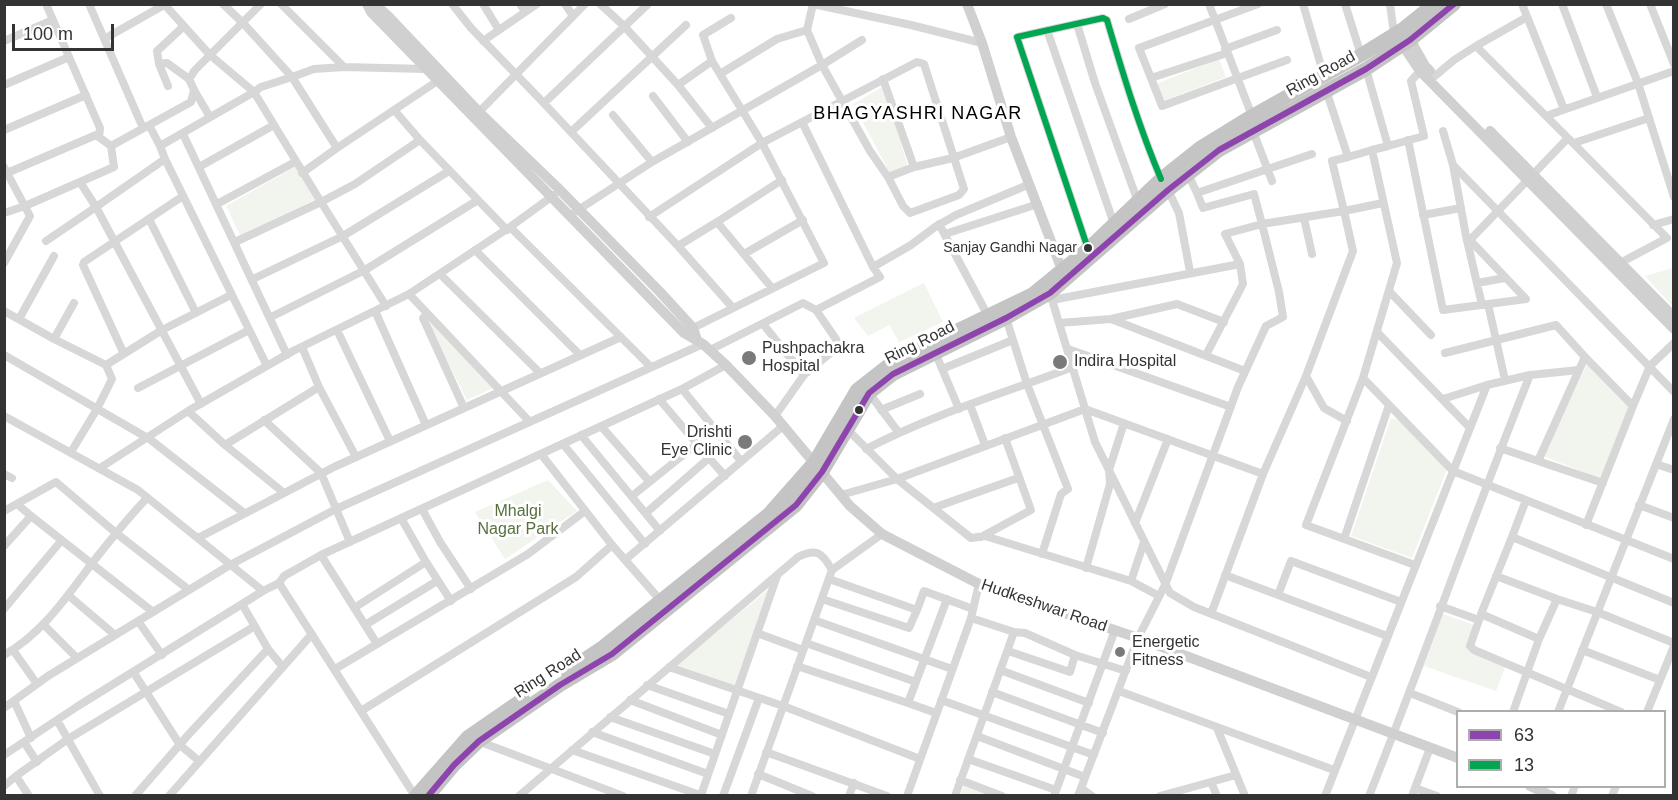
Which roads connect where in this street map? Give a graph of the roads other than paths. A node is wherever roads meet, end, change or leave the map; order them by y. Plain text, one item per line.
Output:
1 (46, 4) edge
2 (89, 4) edge
3 (223, 4) edge
4 (261, 4) edge
5 (280, 4) edge
6 (367, 4) edge
7 (372, 4) edge
8 (452, 4) edge
9 (483, 4) edge
10 (520, 4) edge
11 (537, 4) edge
12 (565, 4) edge
13 (585, 4) edge
14 (600, 4) edge
15 (648, 4) edge
16 (813, 4) edge
17 (967, 4) edge
18 (1165, 4) edge
19 (1209, 4) edge
20 (1258, 4) edge
21 (1303, 4) edge
22 (1345, 4) edge
23 (1390, 4) edge
24 (1434, 4) edge
25 (1454, 4) edge
26 (1522, 4) edge
27 (1562, 4) edge
28 (1606, 4) edge
29 (1650, 4) edge
30 (160, 5) edge
31 (384, 11) edge
32 (525, 12) junction
33 (573, 16) junction
34 (1527, 17) junction
35 (731, 18) dead end
36 (1129, 19) dead end
37 (1214, 19) junction
38 (53, 20) junction
39 (243, 23) junction
40 (1077, 24) junction
41 (686, 25) dead end
42 (183, 26) junction
43 (624, 26) junction
44 (499, 30) junction
45 (807, 30) junction
46 (1047, 30) junction
47 (1276, 30) dead end
48 (1401, 34) junction
49 (104, 39) junction
50 (4, 40) edge
51 (862, 40) dead end
52 (483, 41) junction
53 (982, 43) junction
54 (1476, 46) junction
55 (1226, 51) junction
56 (210, 55) junction
57 (69, 57) junction
58 (651, 57) junction
59 (1287, 60) dead end
60 (712, 61) junction
61 (1364, 62) junction
62 (159, 64) junction
63 (1674, 64) edge
64 (822, 65) junction
65 (344, 67) junction
66 (425, 69) junction
67 (1420, 71) junction
68 (1674, 71) edge
69 (515, 74) junction
70 (720, 74) junction
71 (1435, 76) junction
72 (292, 77) junction
73 (442, 78) junction
74 (1151, 78) junction
75 (1237, 78) junction
76 (189, 79) junction
77 (884, 79) junction
78 (1325, 83) junction
79 (1638, 83) junction
80 (4, 85) edge
81 (678, 85) junction
82 (168, 86) dead end
83 (194, 90) junction
84 (254, 92) junction
85 (86, 95) junction
86 (653, 96) dead end
87 (1597, 97) junction
88 (842, 101) junction
89 (544, 103) junction
90 (1563, 109) junction
91 (395, 111) junction
92 (743, 111) junction
93 (479, 112) junction
94 (613, 115) dead end
95 (1252, 116) junction
96 (1546, 116) junction
97 (210, 117) junction
98 (1650, 118) junction
99 (801, 122) junction
100 (274, 125) junction
101 (146, 127) junction
102 (712, 128) junction
103 (4, 130) edge
104 (1253, 131) junction
105 (1443, 131) dead end
106 (571, 132) junction
107 (183, 134) junction
108 (99, 137) junction
109 (1011, 137) junction
110 (1408, 140) junction
111 (420, 141) junction
112 (1571, 141) junction
113 (688, 142) junction
114 (762, 143) junction
115 (111, 146) junction
116 (160, 146) junction
117 (1388, 146) junction
118 (337, 148) junction
119 (1372, 150) junction
120 (1312, 154) dead end
121 (1348, 157) junction
122 (953, 158) junction
123 (165, 159) junction
124 (295, 162) junction
125 (652, 162) junction
126 (1453, 165) junction
127 (199, 166) junction
128 (914, 167) junction
129 (1267, 168) junction
130 (6, 170) edge
131 (449, 171) junction
132 (302, 173) junction
133 (1188, 174) junction
134 (888, 177) junction
135 (1530, 178) junction
136 (782, 180) junction
137 (1272, 181) dead end
138 (80, 182) junction
139 (618, 183) junction
140 (1030, 184) junction
141 (1165, 184) junction
142 (556, 193) junction
143 (1197, 193) junction
144 (183, 196) junction
145 (1674, 197) edge
146 (478, 200) junction
147 (321, 202) junction
148 (1138, 202) junction
149 (1383, 203) junction
150 (217, 204) junction
151 (1038, 204) junction
152 (25, 206) junction
153 (96, 207) junction
154 (1461, 208) junction
155 (1344, 211) junction
156 (1498, 212) junction
157 (4, 213) edge
158 (574, 213) junction
159 (1423, 215) junction
160 (649, 216) junction
161 (1304, 218) junction
162 (149, 219) junction
163 (1674, 219) edge
164 (803, 220) junction
165 (717, 222) junction
166 (939, 224) junction
167 (1114, 224) junction
168 (1262, 224) junction
169 (1653, 225) junction
170 (508, 229) junction
171 (945, 234) junction
172 (342, 236) junction
173 (1468, 238) junction
174 (1667, 238) junction
175 (45, 241) dead end
176 (115, 242) junction
177 (235, 242) junction
178 (1674, 244) edge
179 (678, 246) junction
180 (1088, 249) junction
181 (475, 250) junction
182 (744, 254) junction
183 (1312, 254) dead end
184 (54, 256) dead end
185 (4, 263) edge
186 (1620, 263) junction
187 (1240, 264) junction
188 (873, 267) junction
189 (364, 270) junction
190 (1062, 270) junction
191 (1190, 272) junction
192 (440, 274) junction
193 (1505, 278) junction
194 (253, 279) junction
195 (1477, 283) junction
196 (772, 288) junction
197 (1389, 291) junction
198 (410, 294) junction
199 (231, 295) junction
200 (1051, 296) junction
201 (74, 303) dead end
202 (1485, 305) junction
203 (386, 306) junction
204 (734, 308) junction
205 (816, 310) junction
206 (4, 311) edge
207 (375, 311) junction
208 (196, 313) junction
209 (427, 314) junction
210 (988, 316) junction
211 (271, 317) junction
212 (1674, 317) edge
213 (1006, 318) junction
214 (19, 319) junction
215 (1111, 319) junction
216 (1224, 322) junction
217 (1059, 323) junction
218 (764, 324) junction
219 (1674, 328) edge
220 (162, 330) junction
221 (249, 330) junction
222 (337, 330) junction
223 (689, 331) junction
224 (1377, 332) junction
225 (1431, 335) dead end
226 (621, 337) junction
227 (54, 339) junction
228 (1013, 340) junction
229 (1496, 340) junction
230 (1674, 343) edge
231 (703, 345) junction
232 (302, 347) junction
233 (1068, 349) junction
234 (935, 352) junction
235 (1445, 353) dead end
236 (124, 354) junction
237 (4, 355) edge
238 (287, 355) junction
239 (580, 355) junction
240 (1206, 355) junction
241 (1585, 357) junction
242 (106, 365) junction
243 (726, 365) junction
244 (181, 366) junction
245 (267, 366) junction
246 (1650, 366) junction
247 (651, 367) junction
248 (1073, 367) junction
249 (942, 369) junction
250 (1245, 370) junction
251 (1579, 370) junction
252 (540, 374) junction
253 (804, 375) junction
254 (1530, 375) junction
255 (1306, 376) junction
256 (1364, 378) junction
257 (1505, 380) junction
258 (1028, 384) junction
259 (1488, 385) junction
260 (319, 387) junction
261 (138, 388) dead end
262 (682, 389) junction
263 (502, 391) junction
264 (1674, 392) edge
265 (869, 393) junction
266 (920, 394) dead end
267 (659, 399) junction
268 (1443, 399) junction
269 (201, 404) junction
270 (970, 405) junction
271 (1389, 405) junction
272 (1633, 406) junction
273 (464, 408) junction
274 (1231, 408) junction
275 (97, 409) junction
276 (1085, 409) junction
277 (881, 410) junction
278 (959, 410) junction
279 (188, 411) junction
280 (4, 416) edge
281 (775, 416) junction
282 (1674, 419) edge
283 (264, 420) junction
284 (529, 422) junction
285 (1347, 422) junction
286 (1124, 423) junction
287 (1042, 424) junction
288 (426, 425) junction
289 (601, 426) junction
290 (783, 426) junction
291 (1470, 428) junction
292 (847, 429) junction
293 (1671, 430) edge
294 (899, 434) junction
295 (581, 435) junction
296 (147, 437) junction
297 (1005, 438) junction
298 (1168, 439) junction
299 (390, 441) junction
300 (563, 444) junction
301 (697, 444) junction
302 (225, 445) junction
303 (985, 445) junction
304 (1500, 448) junction
305 (866, 449) junction
306 (71, 452) junction
307 (541, 454) junction
308 (1214, 456) junction
309 (356, 457) junction
310 (709, 458) junction
311 (741, 461) junction
312 (1538, 461) junction
313 (1656, 464) junction
314 (818, 467) junction
315 (100, 468) junction
316 (1109, 470) junction
317 (1674, 470) edge
318 (1453, 471) junction
319 (321, 473) junction
320 (1263, 474) junction
321 (725, 476) junction
322 (1018, 478) junction
323 (897, 479) junction
324 (649, 482) junction
325 (1603, 483) junction
326 (1486, 484) junction
327 (284, 493) junction
328 (841, 495) junction
329 (632, 496) junction
330 (147, 498) junction
331 (1526, 500) junction
332 (17, 504) junction
333 (1639, 505) junction
334 (422, 508) junction
335 (933, 508) junction
336 (336, 509) junction
337 (4, 511) edge
338 (585, 511) junction
339 (244, 513) junction
340 (646, 513) junction
341 (31, 516) junction
342 (401, 518) junction
343 (1674, 518) edge
344 (1135, 523) junction
345 (1586, 525) junction
346 (660, 531) junction
347 (116, 533) junction
348 (882, 534) junction
349 (198, 537) junction
350 (981, 537) junction
351 (1512, 537) junction
352 (1344, 539) junction
353 (61, 540) junction
354 (1625, 540) junction
355 (350, 542) junction
356 (1144, 542) junction
357 (645, 544) junction
358 (612, 545) junction
359 (4, 546) edge
360 (1042, 554) junction
361 (321, 555) junction
362 (626, 560) junction
363 (1674, 560) edge
364 (426, 562) junction
365 (91, 565) junction
366 (1415, 565) junction
367 (230, 566) junction
368 (1086, 568) junction
369 (832, 570) junction
370 (777, 575) junction
371 (1225, 575) junction
372 (1496, 576) junction
373 (1611, 577) junction
374 (829, 579) junction
375 (437, 581) junction
376 (1131, 581) junction
377 (279, 583) junction
378 (979, 584) junction
379 (1166, 585) junction
380 (471, 589) junction
381 (189, 590) junction
382 (263, 591) junction
383 (68, 595) junction
384 (1278, 595) junction
385 (1159, 596) junction
386 (822, 599) junction
387 (947, 599) junction
388 (1557, 599) junction
389 (452, 601) junction
390 (661, 601) junction
391 (1401, 602) junction
392 (1674, 603) edge
393 (242, 604) junction
394 (1440, 606) junction
395 (354, 608) junction
396 (4, 609) edge
397 (917, 610) junction
398 (153, 612) junction
399 (1597, 612) junction
400 (972, 613) junction
401 (1211, 614) junction
402 (1480, 617) junction
403 (814, 620) junction
404 (138, 621) junction
405 (44, 625) junction
406 (365, 625) junction
407 (255, 626) junction
408 (1115, 630) junction
409 (757, 633) junction
410 (1014, 633) junction
411 (312, 634) junction
412 (115, 635) junction
413 (1387, 636) junction
414 (1138, 638) junction
415 (1539, 639) junction
416 (377, 644) junction
417 (1674, 644) edge
418 (804, 646) junction
419 (268, 649) junction
420 (13, 650) junction
421 (1582, 650) junction
422 (1008, 651) junction
423 (4, 655) edge
424 (162, 655) junction
425 (1075, 655) junction
426 (77, 658) junction
427 (925, 660) junction
428 (1103, 662) junction
429 (282, 666) junction
430 (797, 666) junction
431 (669, 667) junction
432 (335, 669) junction
433 (952, 669) junction
434 (1000, 670) junction
435 (1126, 671) junction
436 (134, 673) junction
437 (1527, 674) junction
438 (1371, 676) junction
439 (1660, 680) junction
440 (916, 682) junction
441 (37, 684) junction
442 (647, 686) junction
443 (1567, 689) junction
444 (737, 690) junction
445 (1119, 691) junction
446 (147, 692) junction
447 (993, 692) junction
448 (1410, 693) junction
449 (4, 696) edge
450 (759, 698) junction
451 (630, 700) junction
452 (941, 700) junction
453 (908, 703) junction
454 (1089, 703) junction
455 (9, 704) edge
456 (783, 706) junction
457 (1604, 708) edge
458 (1456, 710) edge
459 (1513, 710) edge
460 (1558, 710) edge
461 (1647, 710) edge
462 (361, 711) junction
463 (936, 713) junction
464 (729, 714) junction
465 (984, 716) junction
466 (610, 717) junction
467 (1354, 719) junction
468 (57, 720) junction
469 (1081, 725) junction
470 (1217, 728) junction
471 (592, 732) junction
472 (1103, 733) junction
473 (1394, 733) junction
474 (722, 735) junction
475 (977, 736) junction
476 (473, 739) junction
477 (27, 740) junction
478 (68, 740) junction
479 (180, 745) junction
480 (1072, 748) junction
481 (1430, 748) junction
482 (572, 750) junction
483 (766, 752) junction
484 (715, 754) junction
485 (4, 755) edge
486 (1094, 755) junction
487 (1456, 757) edge
488 (920, 759) junction
489 (968, 759) junction
490 (199, 761) junction
491 (37, 762) junction
492 (551, 768) junction
493 (1064, 770) junction
494 (1334, 771) junction
495 (708, 774) junction
496 (758, 774) junction
497 (1236, 775) junction
498 (16, 776) junction
499 (1085, 777) junction
500 (960, 780) junction
501 (1211, 782) junction
502 (854, 783) junction
503 (4, 786) edge
504 (1534, 788) edge
505 (1080, 792) edge
506 (1187, 792) edge
507 (1413, 792) edge
508 (99, 793) edge
509 (875, 793) edge
510 (1055, 793) edge
511 (29, 795) edge
512 (89, 795) edge
513 (135, 795) edge
514 (169, 795) edge
515 (416, 795) edge
516 (428, 795) edge
517 (522, 795) edge
518 (623, 795) edge
519 (702, 795) edge
520 (723, 795) edge
521 (751, 795) edge
522 (812, 795) edge
523 (849, 795) edge
524 (887, 795) edge
525 (906, 795) edge
526 (955, 795) edge
527 (1002, 795) edge
528 (1092, 795) edge
529 (1160, 795) edge
530 (1217, 795) edge
531 (1245, 795) edge
532 (1325, 795) edge
533 (1369, 795) edge
534 (1437, 795) edge
535 (1552, 795) edge

1 - 38 street
2 - 49 street
3 - 39 street
4 - 39 street
5 - 65 street
6 - 31 main road
7 - 31 main road
8 - 52 street
9 - 44 street
10 - 32 street
11 - 32 street
12 - 33 street
13 - 33 street
14 - 43 street
15 - 43 street
16 - 45 street
16 - 53 street
17 - 53 main road
18 - 36 street
19 - 37 street
20 - 37 street
21 - 78 street
22 - 61 street
23 - 48 street
24 - 48 highway, Ring Road
25 - 48 highway, Ring Road
26 - 34 street
27 - 87 street
28 - 79 street
29 - 63 street
30 - 42 street
30 - 49 street
31 - 66 main road
31 - 73 main road
32 - 44 street
33 - 69 street
34 - 54 street
34 - 90 street
35 - 60 street
37 - 55 street
37 - 74 street
38 - 50 street
38 - 57 street
39 - 56 street
39 - 72 street
40 - 46 street
40 - 141 street
40 - 148 street
41 - 58 street
42 - 56 street
42 - 62 street
43 - 58 street
43 - 89 street
44 - 52 street
45 - 64 street
45 - 70 street
46 - 167 street
46 - 180 street
47 - 55 street
48 - 61 highway, Ring Road
48 - 67 main road
48 - 71 main road
49 - 101 street
51 - 64 street
52 - 69 street
53 - 109 main road
54 - 71 street
54 - 96 street
55 - 74 street
55 - 75 street
56 - 76 street
56 - 84 street
57 - 80 street
57 - 85 street
58 - 81 street
58 - 106 street
59 - 75 street
60 - 70 street
60 - 81 street
61 - 78 highway, Ring Road
61 - 117 street
62 - 76 street
62 - 82 street
64 - 88 street
64 - 92 street
65 - 66 street
65 - 72 street
66 - 73 main road
67 - 110 street
67 - 135 main road
68 - 79 street
69 - 89 street
69 - 93 street
70 - 92 street
71 - 135 main road
72 - 84 street
72 - 118 street
73 - 91 street
73 - 93 main road
73 - 142 main road
74 - 75 street
75 - 95 street
76 - 83 street
77 - 88 street
77 - 122 street
77 - 128 street
78 - 95 highway, Ring Road
78 - 104 highway, Ring Road
78 - 121 street
79 - 87 street
79 - 98 street
81 - 102 street
83 - 97 street
83 - 101 street
84 - 97 street
84 - 100 street
85 - 103 street
85 - 108 street
86 - 113 street
87 - 90 street
88 - 99 street
88 - 134 street
89 - 106 street
90 - 96 street
91 - 111 street
91 - 118 street
92 - 102 street
92 - 114 street
93 - 142 main road
94 - 125 street
95 - 141 highway, Ring Road
96 - 112 street
97 - 107 street
98 - 112 street
98 - 145 street
99 - 114 street
99 - 188 street
100 - 124 street
100 - 127 street
101 - 115 street
101 - 116 street
102 - 113 street
104 - 129 street
104 - 133 highway, Ring Road
105 - 126 street
106 - 139 street
107 - 116 street
107 - 127 street
108 - 115 street
108 - 130 street
109 - 122 street
109 - 140 main road
110 - 117 street
110 - 159 street
111 - 131 street
111 - 147 street
112 - 135 street
112 - 169 street
113 - 125 street
114 - 136 street
114 - 160 street
115 - 138 street
116 - 123 street
117 - 119 street
118 - 132 street
119 - 121 street
119 - 149 street
120 - 129 street
121 - 155 street
122 - 128 street
122 - 134 street
123 - 144 street
123 - 153 street
124 - 132 street
124 - 150 street
125 - 139 street
126 - 154 street
126 - 156 street
127 - 150 street
128 - 134 street
129 - 137 street
129 - 143 street
130 - 152 street
131 - 146 street
131 - 172 street
132 - 147 street
133 - 141 highway, Ring Road
133 - 143 street
135 - 156 street
135 - 186 main road
135 - 219 main road
136 - 164 street
136 - 165 street
138 - 152 street
138 - 153 street
139 - 158 street
139 - 160 street
140 - 151 main road
140 - 166 street
141 - 148 highway, Ring Road
141 - 191 street
141 - 200 highway, Ring Road
142 - 158 main road
142 - 170 street
143 - 168 street
144 - 162 street
144 - 199 street
146 - 170 street
146 - 189 street
147 - 172 street
147 - 177 street
148 - 167 highway, Ring Road
149 - 155 street
149 - 197 street
150 - 177 street
151 - 171 street
151 - 190 main road
152 - 157 street
152 - 185 street
153 - 175 street
153 - 176 street
154 - 159 street
154 - 173 street
155 - 161 street
155 - 255 street
156 - 173 street
156 - 246 street
158 - 223 main road
159 - 202 street
160 - 179 street
161 - 168 street
161 - 183 street
162 - 176 street
162 - 208 street
163 - 169 street
164 - 182 street
164 - 196 street
165 - 179 street
165 - 182 street
166 - 171 street
166 - 188 street
167 - 180 highway, Ring Road
168 - 187 street
168 - 250 street
169 - 174 street
170 - 181 street
170 - 226 street
171 - 210 street
172 - 189 street
172 - 194 street
173 - 193 street
173 - 195 street
174 - 178 street
174 - 186 street
176 - 220 street
176 - 236 street
177 - 194 street
179 - 204 street
180 - 190 highway, Ring Road
181 - 192 street
181 - 239 street
182 - 196 street
184 - 214 street
186 - 212 main road
187 - 191 street
187 - 216 street
188 - 205 street
189 - 203 street
189 - 211 street
190 - 210 highway, Ring Road
191 - 200 street
192 - 198 street
192 - 252 street
193 - 195 street
193 - 202 street
194 - 211 street
195 - 202 street
196 - 204 street
197 - 224 street
197 - 225 street
198 - 203 street
198 - 209 street
199 - 208 street
199 - 221 street
200 - 213 highway, Ring Road
200 - 217 street
201 - 227 street
202 - 229 street
203 - 207 street
204 - 223 street
205 - 218 street
205 - 253 street
206 - 214 street
207 - 222 street
207 - 288 street
208 - 220 street
209 - 263 street
209 - 273 street
210 - 314 highway, Ring Road
211 - 238 street
213 - 228 street
213 - 234 highway, Ring Road
214 - 227 street
215 - 216 street
215 - 217 street
215 - 240 street
216 - 240 street
217 - 233 street
218 - 231 street
218 - 253 street
220 - 236 street
220 - 244 street
221 - 244 street
221 - 245 street
222 - 232 street
222 - 299 street
223 - 231 main road
224 - 256 street
224 - 268 street
226 - 239 street
226 - 247 street
227 - 242 street
228 - 249 street
228 - 258 street
229 - 235 street
229 - 241 street
229 - 257 street
230 - 246 street
231 - 243 main road, Hudkeshwar Road
231 - 247 street
232 - 238 street
232 - 260 street
233 - 248 street
233 - 274 street
234 - 249 street
234 - 265 highway, Ring Road
236 - 242 street
237 - 275 street
238 - 245 street
239 - 252 street
240 - 250 street
241 - 251 street
241 - 272 street
242 - 275 street
243 - 262 street
243 - 281 main road, Hudkeshwar Road
244 - 261 street
244 - 269 street
245 - 269 street
246 - 264 street
246 - 272 street
247 - 284 street
248 - 258 street
248 - 276 street
249 - 278 street
250 - 274 street
251 - 254 street
251 - 312 street
252 - 263 street
253 - 281 street
254 - 257 street
254 - 304 street
255 - 285 street
255 - 320 street
256 - 271 street
256 - 285 street
257 - 259 street
258 - 270 street
258 - 287 street
259 - 268 street
259 - 291 street
260 - 283 street
260 - 309 street
262 - 267 street
262 - 311 street
263 - 273 street
263 - 284 street
265 - 277 street
265 - 292 highway, Ring Road
266 - 277 street
267 - 289 street
267 - 301 street
268 - 291 street
269 - 279 street
270 - 278 street
270 - 303 street
271 - 318 street
271 - 352 street
272 - 325 street
273 - 288 street
274 - 308 street
275 - 296 street
275 - 306 street
276 - 286 street
276 - 287 street
276 - 316 street
277 - 294 street
278 - 294 street
279 - 296 street
279 - 302 street
280 - 306 street
281 - 290 main road, Hudkeshwar Road
282 - 293 street
283 - 302 street
283 - 319 street
284 - 336 street
285 - 352 street
286 - 298 street
286 - 316 street
287 - 297 street
287 - 360 street
288 - 299 street
289 - 295 street
289 - 324 street
290 - 311 street
290 - 314 main road, Hudkeshwar Road
291 - 318 street
292 - 305 street
292 - 314 highway, Ring Road
293 - 313 street
294 - 305 street
295 - 300 street
295 - 329 street
296 - 315 street
296 - 339 street
297 - 303 street
297 - 322 street
298 - 308 street
298 - 344 street
299 - 309 street
300 - 307 street
300 - 357 street
301 - 310 street
301 - 324 street
302 - 327 street
303 - 323 street
304 - 312 street
304 - 326 street
305 - 323 street
306 - 315 street
307 - 334 street
307 - 338 street
308 - 320 street
308 - 379 street
309 - 319 street
310 - 321 street
310 - 340 street
311 - 321 street
312 - 325 street
313 - 317 street
313 - 333 street
314 - 328 main road, Hudkeshwar Road
314 - 390 highway, Ring Road
314 - 476 highway, Ring Road
315 - 330 street
316 - 344 street
316 - 368 street
318 - 326 street
318 - 366 street
319 - 327 street
319 - 336 street
320 - 371 street
321 - 346 street
322 - 335 street
322 - 350 street
323 - 328 street
323 - 335 street
324 - 329 street
325 - 345 street
326 - 331 street
326 - 394 street
327 - 339 street
328 - 348 main road, Hudkeshwar Road
329 - 340 street
330 - 347 street
330 - 349 street
331 - 345 street
331 - 351 street
332 - 337 street
332 - 341 street
332 - 347 street
333 - 343 street
333 - 354 street
334 - 342 street
334 - 380 street
335 - 350 street
336 - 355 street
336 - 367 street
338 - 358 street
338 - 380 street
339 - 349 street
340 - 346 street
341 - 353 street
341 - 359 street
342 - 355 street
342 - 364 street
344 - 356 street
345 - 354 street
346 - 357 street
347 - 365 street
347 - 381 street
348 - 369 street
348 - 378 main road, Hudkeshwar Road
349 - 367 street
350 - 360 street
351 - 372 street
351 - 373 street
352 - 366 street
353 - 365 street
353 - 396 street
354 - 363 street
354 - 373 street
355 - 361 street
356 - 376 street
356 - 379 street
357 - 362 street
358 - 362 street
358 - 462 street
360 - 368 street
361 - 377 street
361 - 395 street
362 - 390 street
364 - 375 street
364 - 395 street
365 - 383 street
365 - 398 street
366 - 391 street
367 - 381 street
367 - 382 street
368 - 376 street
369 - 370 street
369 - 374 street
370 - 409 street
370 - 431 street
371 - 384 street
371 - 401 street
372 - 388 street
372 - 402 street
373 - 392 street
373 - 399 street
374 - 386 street
374 - 397 street
375 - 389 street
375 - 406 street
376 - 385 street
377 - 382 street
377 - 411 street
378 - 400 street
378 - 408 main road, Hudkeshwar Road
379 - 385 street
379 - 401 street
380 - 389 street
381 - 398 street
382 - 393 street
383 - 405 street
383 - 412 street
384 - 391 street
384 - 413 street
385 - 414 street
386 - 397 street
386 - 403 street
387 - 397 street
387 - 400 street
387 - 427 street
388 - 399 street
388 - 415 street
389 - 416 street
390 - 476 highway, Ring Road
391 - 413 street
393 - 407 street
393 - 424 street
394 - 402 street
394 - 448 street
395 - 406 street
398 - 404 street
399 - 417 street
399 - 421 street
400 - 410 street
400 - 433 street
401 - 438 street
402 - 415 street
402 - 437 street
403 - 418 street
403 - 427 street
404 - 412 street
404 - 424 street
405 - 420 street
405 - 426 street
406 - 416 street
407 - 419 street
407 - 446 street
408 - 414 main road, Hudkeshwar Road
408 - 428 street
409 - 418 street
409 - 444 street
410 - 422 street
410 - 425 street
411 - 429 street
411 - 432 street
412 - 426 street
413 - 438 street
414 - 435 street
414 - 467 main road, Hudkeshwar Road
415 - 437 street
416 - 432 street
417 - 439 street
418 - 430 street
418 - 440 street
419 - 429 street
419 - 479 street
420 - 423 street
420 - 441 street
421 - 439 street
421 - 443 street
422 - 425 street
422 - 434 street
424 - 436 street
425 - 428 street
426 - 441 street
427 - 433 street
427 - 440 street
428 - 435 street
428 - 454 street
429 - 490 street
430 - 453 street
430 - 456 street
431 - 442 street
431 - 444 street
432 - 462 street
433 - 452 street
434 - 447 street
434 - 454 street
435 - 445 street
436 - 446 street
436 - 468 street
437 - 443 street
437 - 459 street
438 - 467 street
439 - 461 street
440 - 453 street
441 - 455 street
442 - 451 street
442 - 464 street
443 - 457 street
443 - 460 street
444 - 450 street
444 - 464 street
445 - 470 street
445 - 472 street
446 - 478 street
446 - 479 street
447 - 465 street
447 - 469 street
448 - 458 street
448 - 473 street
449 - 455 street
450 - 456 street
450 - 520 street
451 - 466 street
451 - 474 street
452 - 463 street
452 - 465 street
453 - 463 street
454 - 469 street
455 - 477 street
456 - 483 street
456 - 488 street
462 - 515 street
463 - 488 street
464 - 474 street
465 - 475 street
465 - 480 street
466 - 471 street
466 - 484 street
467 - 473 main road, Hudkeshwar Road
467 - 494 street
468 - 477 street
468 - 478 street
469 - 472 street
469 - 480 street
470 - 494 street
470 - 497 street
471 - 482 street
471 - 495 street
472 - 486 street
473 - 481 main road, Hudkeshwar Road
473 - 533 street
474 - 484 street
475 - 489 street
475 - 493 street
476 - 492 street
476 - 515 highway, Ring Road
476 - 516 highway, Ring Road
477 - 485 street
477 - 491 street
478 - 491 street
478 - 508 street
479 - 490 street
479 - 513 street
480 - 486 street
480 - 493 street
481 - 487 main road, Hudkeshwar Road
481 - 507 street
482 - 492 street
482 - 519 street
483 - 496 street
483 - 502 street
484 - 495 street
486 - 499 street
488 - 525 street
489 - 500 street
489 - 510 street
490 - 514 street
491 - 498 street
492 - 517 street
492 - 518 street
493 - 499 street
493 - 510 street
494 - 532 street
495 - 519 street
496 - 521 street
496 - 522 street
497 - 501 street
497 - 531 street
498 - 503 street
498 - 511 street
499 - 505 street
500 - 526 street
500 - 527 street
501 - 506 street
501 - 530 street
502 - 509 street
502 - 523 street
504 - 535 main road
505 - 528 street
506 - 529 street
507 - 534 street
508 - 512 street
509 - 524 street

